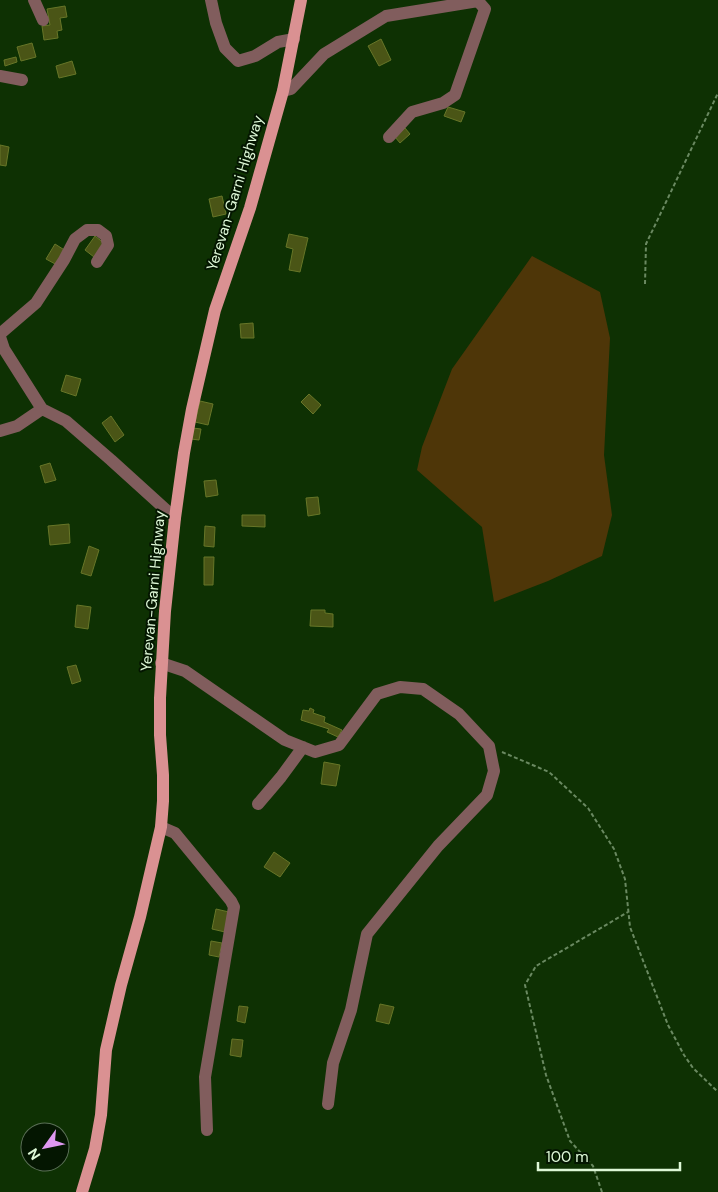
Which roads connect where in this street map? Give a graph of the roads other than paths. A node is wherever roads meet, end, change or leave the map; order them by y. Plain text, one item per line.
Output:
1 (34, 0) edge
2 (211, 0) edge
3 (301, 0) edge
4 (43, 20) dead end
5 (294, 39) junction
6 (0, 76) edge
7 (22, 80) dead end
8 (283, 90) junction
9 (389, 136) dead end
10 (97, 262) dead end
11 (0, 335) edge
12 (42, 409) junction
13 (0, 432) edge
14 (175, 518) junction
15 (161, 663) junction
16 (303, 747) junction
17 (258, 804) dead end
18 (161, 827) junction
19 (328, 1104) dead end
20 (207, 1130) dead end
21 (82, 1192) edge

1 - 4 street
2 - 5 street
3 - 5 main road, Yerevan-Garni Highway
5 - 8 main road, Yerevan-Garni Highway
6 - 7 street
8 - 9 street
8 - 14 main road, Yerevan-Garni Highway
10 - 11 street
11 - 12 street
12 - 13 street
12 - 14 street
14 - 15 main road, Yerevan-Garni Highway
15 - 16 street
15 - 18 main road, Yerevan-Garni Highway
16 - 17 street
16 - 19 street
18 - 20 street
18 - 21 main road, Yerevan-Garni Highway

